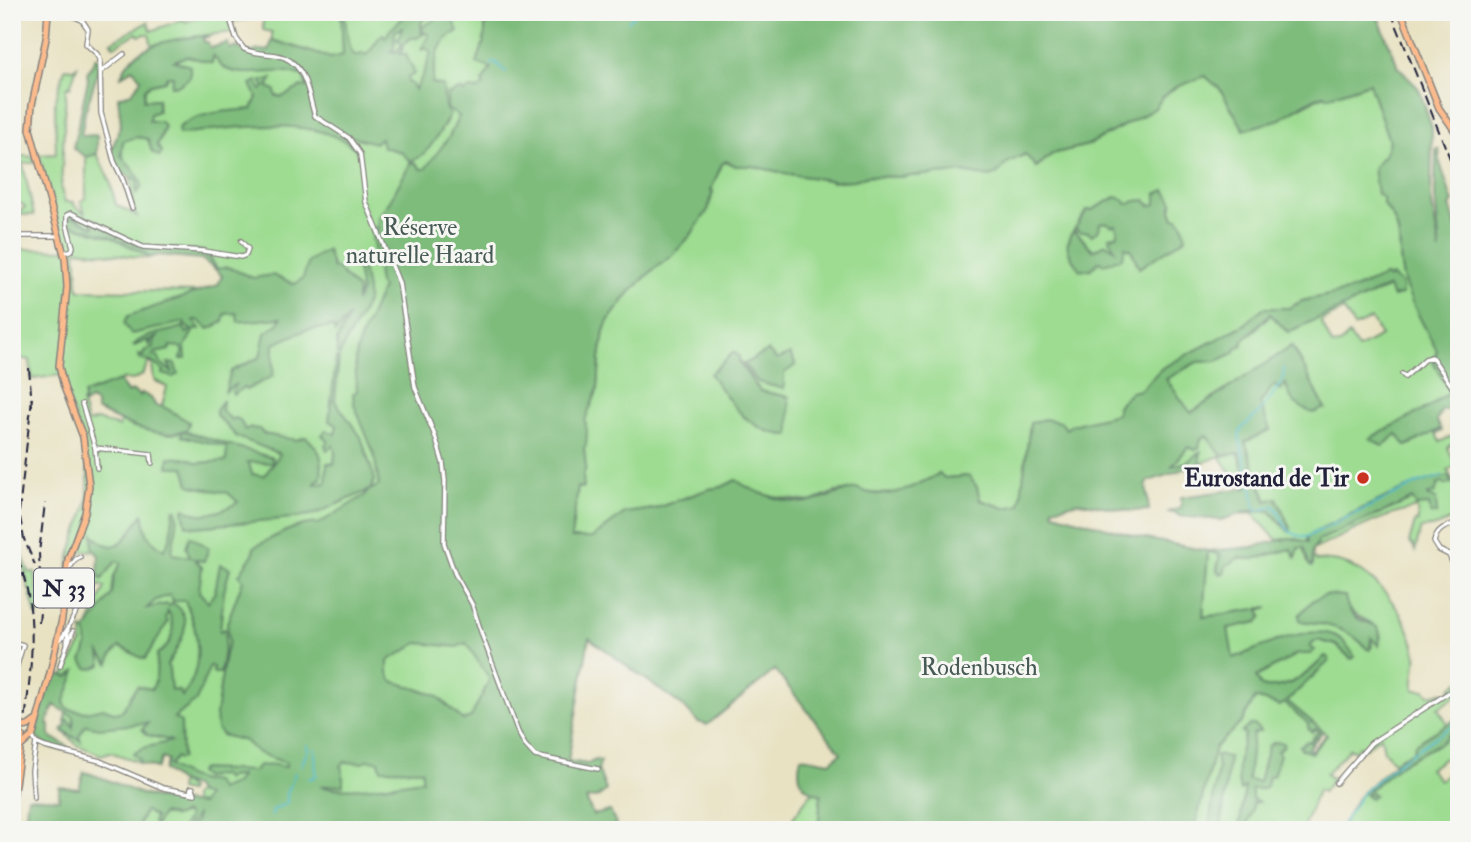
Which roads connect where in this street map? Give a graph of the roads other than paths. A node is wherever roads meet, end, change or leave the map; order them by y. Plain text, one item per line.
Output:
1 (48, 12) edge
2 (63, 12) edge
3 (228, 12) edge
4 (1401, 12) edge
5 (124, 54) dead end
6 (102, 71) junction
7 (1459, 138) edge
8 (132, 208) dead end
9 (12, 236) edge
10 (59, 236) junction
11 (242, 241) dead end
12 (64, 253) junction
13 (1403, 377) dead end
14 (1459, 397) edge
15 (82, 404) dead end
16 (95, 448) junction
17 (96, 456) junction
18 (87, 457) junction
19 (152, 463) dead end
20 (97, 468) dead end
21 (1459, 523) edge
22 (80, 557) dead end
23 (65, 575) junction
24 (1459, 578) edge
25 (90, 594) dead end
26 (68, 628) junction
27 (73, 631) dead end
28 (58, 640) junction
29 (12, 642) edge
30 (67, 645) junction
31 (60, 666) dead end
32 (12, 682) edge
33 (1459, 686) edge
34 (26, 733) junction
35 (36, 743) junction
36 (15, 765) edge
37 (598, 769) dead end
38 (1336, 783) dead end
39 (13, 791) edge
40 (195, 794) dead end
41 (34, 799) dead end
42 (12, 805) edge

1 - 10 main road, N 33
2 - 6 street
3 - 37 street
4 - 7 main road
5 - 6 street
6 - 8 street
9 - 10 street
10 - 12 main road, N 33
11 - 12 street
12 - 18 main road, N 33
13 - 14 street
15 - 16 street
16 - 17 street
16 - 19 street
17 - 18 street
17 - 20 street
18 - 23 main road, N 33
21 - 24 street
22 - 23 street
23 - 28 main road, N 33
25 - 26 street
26 - 28 street
26 - 30 street
27 - 30 street
28 - 34 main road, N 33
29 - 32 street
30 - 31 street
33 - 38 street
34 - 35 street
34 - 36 main road
35 - 40 street
35 - 41 street
36 - 39 main road
39 - 42 main road

